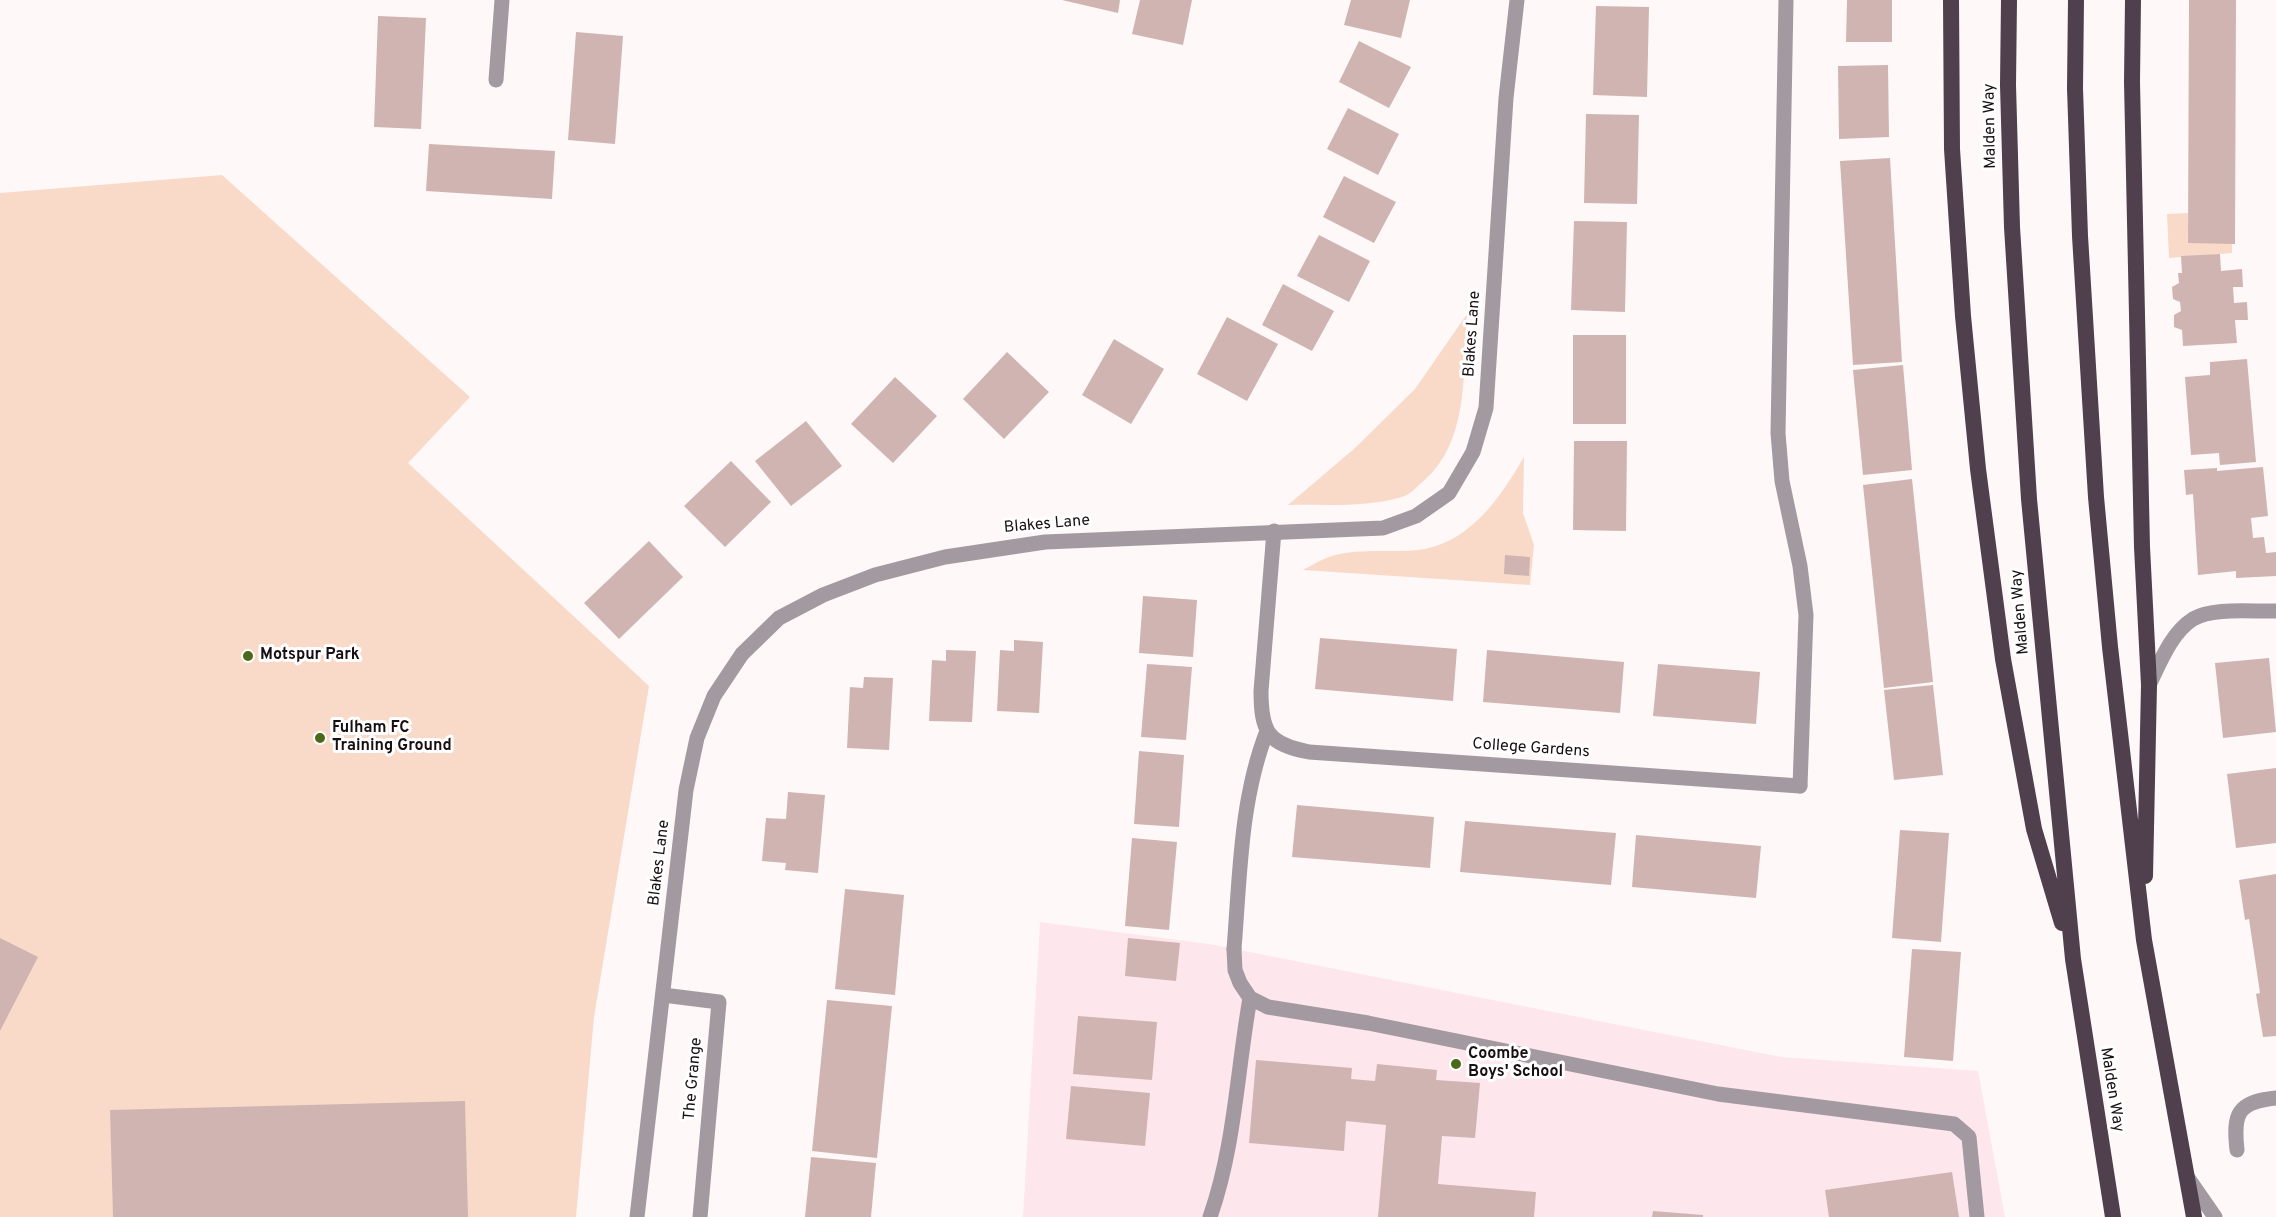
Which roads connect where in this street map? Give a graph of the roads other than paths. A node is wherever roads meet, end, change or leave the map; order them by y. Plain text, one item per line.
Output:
1 (502, 0) edge
2 (1517, 0) edge
3 (1786, 0) edge
4 (1951, 0) edge
5 (2009, 0) edge
6 (2076, 0) edge
7 (2133, 0) edge
8 (496, 80) dead end
9 (1274, 531) junction
10 (2276, 611) edge
11 (2149, 685) junction
12 (1267, 731) junction
13 (2144, 940) junction
14 (2073, 959) junction
15 (663, 995) junction
16 (1250, 998) junction
17 (2276, 1098) edge
18 (2237, 1150) dead end
19 (2187, 1178) junction
20 (637, 1217) edge
21 (700, 1217) edge
22 (1210, 1217) edge
23 (1977, 1217) edge
24 (2113, 1217) edge
25 (2194, 1217) edge
26 (2215, 1217) edge

1 - 8 street
2 - 9 street, Blakes Lane
3 - 12 street, College Gardens
4 - 14 highway
5 - 14 highway, Malden Way
6 - 13 highway
7 - 11 highway
9 - 12 street
9 - 15 street, Blakes Lane
10 - 11 street
11 - 13 highway
12 - 16 street
13 - 19 highway
14 - 24 highway, Malden Way
15 - 20 street, Blakes Lane
15 - 21 street, The Grange
16 - 22 street
16 - 23 street
17 - 18 street
19 - 25 highway
19 - 26 street

